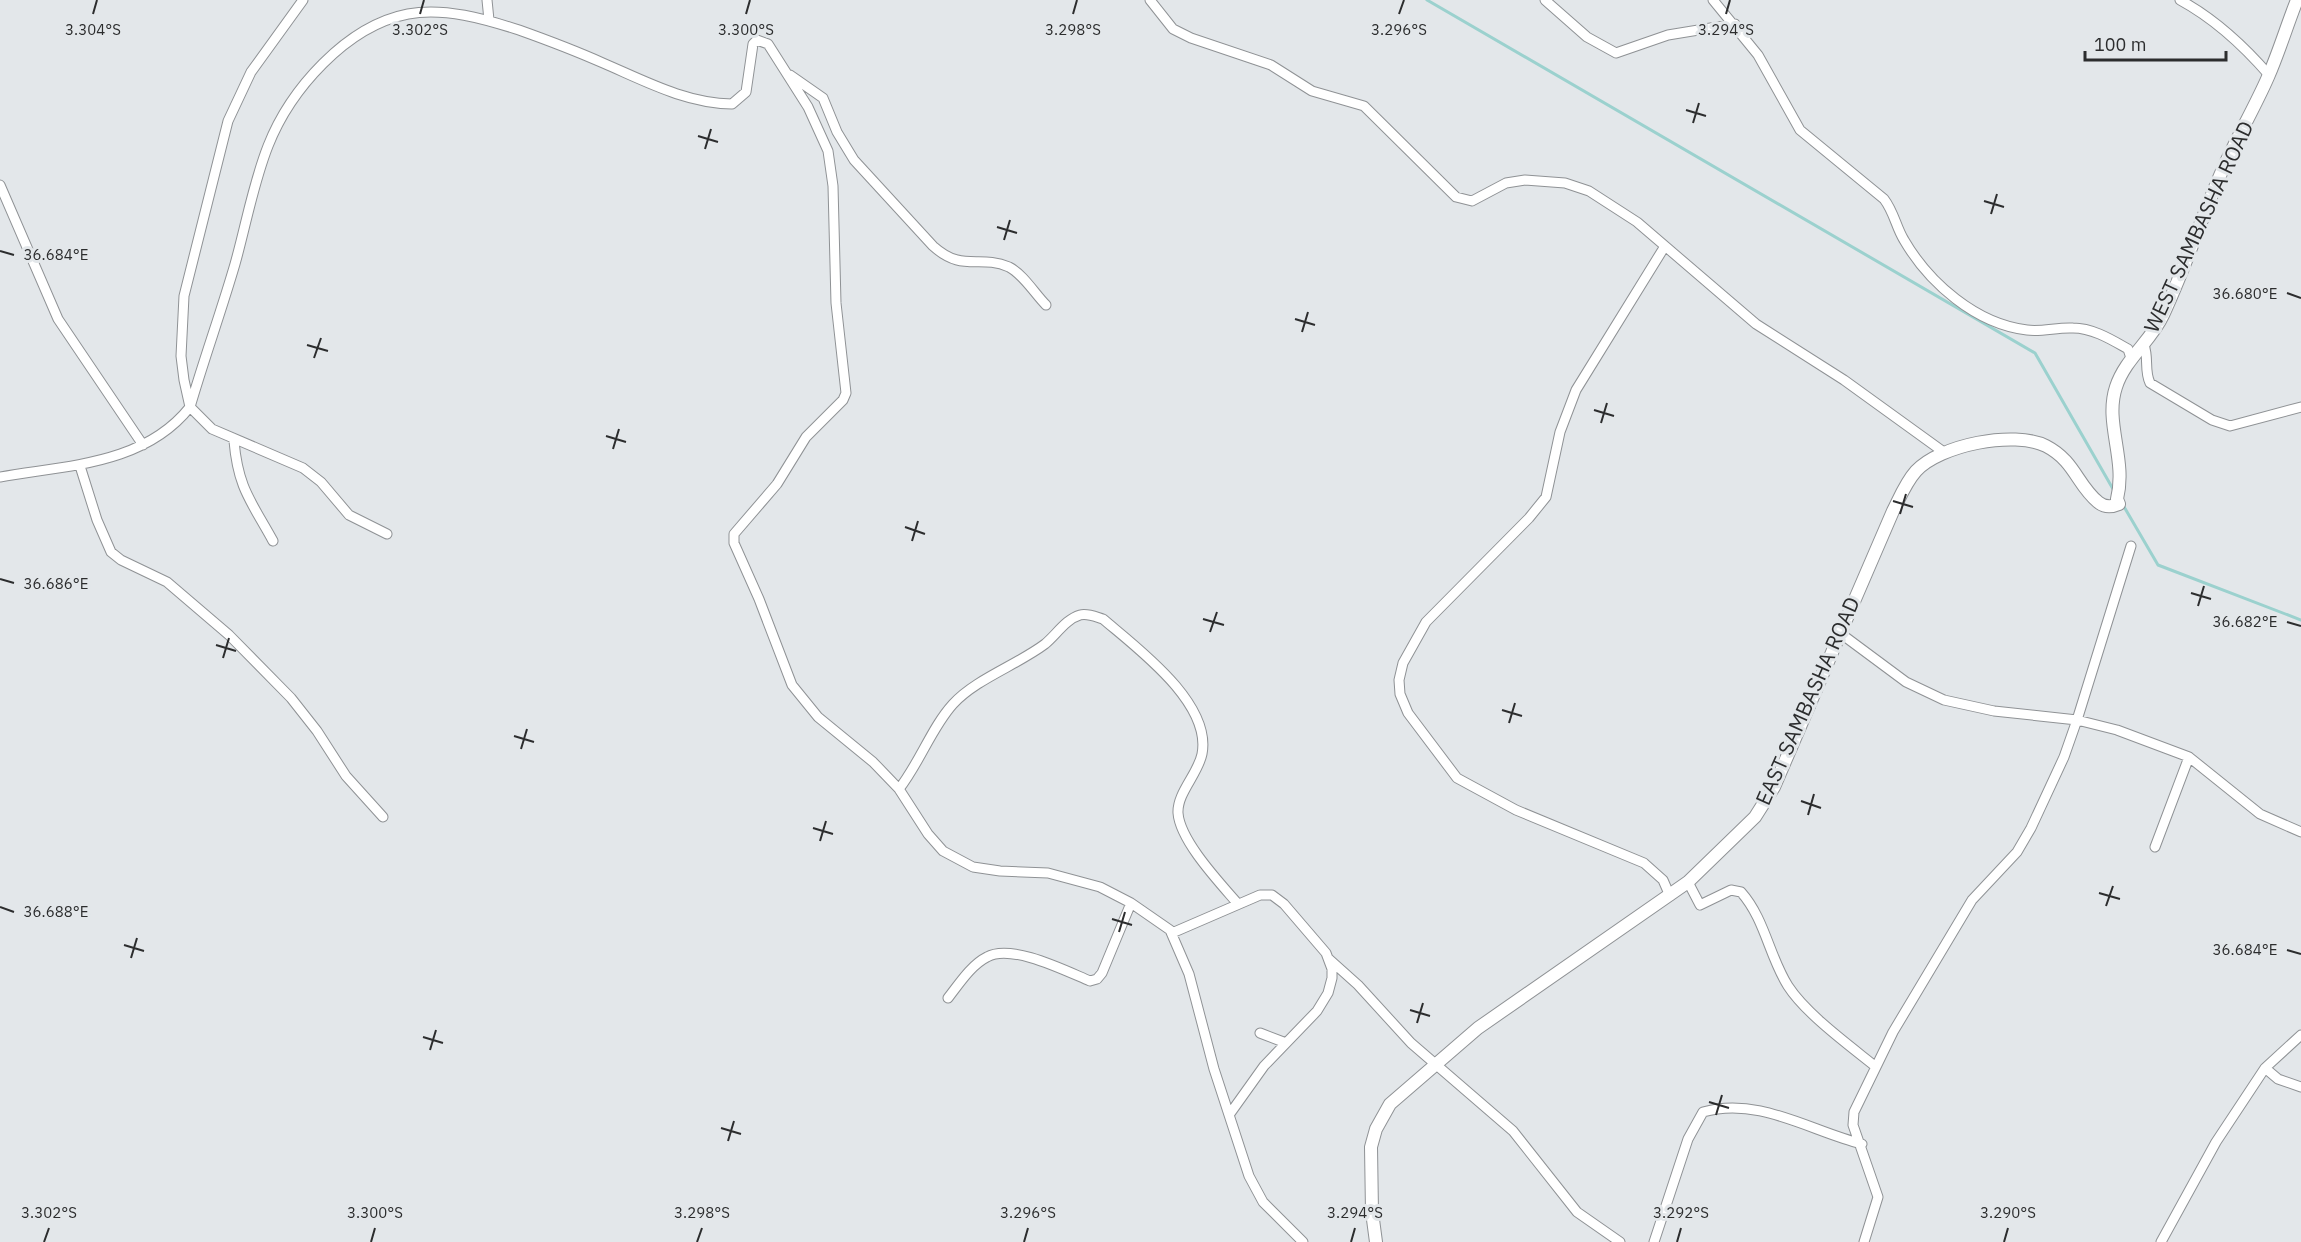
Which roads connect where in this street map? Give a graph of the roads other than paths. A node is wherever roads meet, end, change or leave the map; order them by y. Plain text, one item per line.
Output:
1 (303, 0) edge
2 (487, 0) edge
3 (1150, 0) edge
4 (1545, 0) edge
5 (1713, 0) edge
6 (2180, 0) edge
7 (2297, 0) edge
8 (489, 20) junction
9 (1735, 24) junction
10 (788, 74) junction
11 (2269, 75) junction
12 (0, 185) edge
13 (1665, 246) junction
14 (1046, 305) dead end
15 (2145, 345) junction
16 (2131, 358) junction
17 (190, 407) junction
18 (2301, 407) edge
19 (234, 441) junction
20 (143, 445) junction
21 (1944, 453) junction
22 (80, 466) junction
23 (0, 477) edge
24 (2111, 507) joint
25 (387, 534) dead end
26 (273, 541) dead end
27 (2131, 546) dead end
28 (1840, 633) junction
29 (2078, 720) junction
30 (2189, 757) junction
31 (899, 789) junction
32 (383, 817) dead end
33 (2301, 832) edge
34 (2155, 847) dead end
35 (1688, 882) junction
36 (1670, 896) junction
37 (1131, 903) junction
38 (1238, 904) junction
39 (1172, 933) junction
40 (1329, 959) junction
41 (948, 998) dead end
42 (1260, 1034) dead end
43 (2301, 1035) edge
44 (1286, 1043) junction
45 (1435, 1064) junction
46 (1876, 1067) junction
47 (2265, 1068) junction
48 (2301, 1087) edge
49 (1229, 1115) junction
50 (1862, 1144) junction
51 (1304, 1242) edge
52 (1376, 1242) edge
53 (1620, 1242) edge
54 (1653, 1242) edge
55 (1864, 1242) edge
56 (2161, 1242) edge

1 - 17 street
2 - 8 street
3 - 13 street
4 - 9 street
5 - 9 street
6 - 11 street
7 - 11 street, WEST SAMBASHA ROAD
8 - 10 street
8 - 17 street
9 - 16 street
10 - 14 street
10 - 31 street
11 - 15 street, WEST SAMBASHA ROAD
12 - 20 street
13 - 21 street
13 - 36 street
15 - 16 street, WEST SAMBASHA ROAD
15 - 18 street
16 - 24 street, WEST SAMBASHA ROAD
17 - 19 street
17 - 20 street
19 - 25 street
19 - 26 street
20 - 22 street
21 - 24 street, EAST SAMBASHA ROAD
21 - 28 street, EAST SAMBASHA ROAD
22 - 23 street
22 - 32 street
27 - 29 street
28 - 29 street
28 - 35 street, EAST SAMBASHA ROAD
29 - 30 street
29 - 46 street
30 - 33 street
30 - 34 street
31 - 37 street
31 - 38 street
35 - 36 street, EAST SAMBASHA ROAD
35 - 46 street
36 - 45 street, EAST SAMBASHA ROAD
37 - 39 street
37 - 41 street
38 - 39 street
38 - 40 street
39 - 49 street
40 - 44 street
40 - 45 street
42 - 44 street
43 - 47 street
44 - 49 street
45 - 52 street, EAST SAMBASHA ROAD
45 - 53 street
46 - 50 street
47 - 48 street
47 - 56 street
49 - 51 street
50 - 54 street
50 - 55 street

